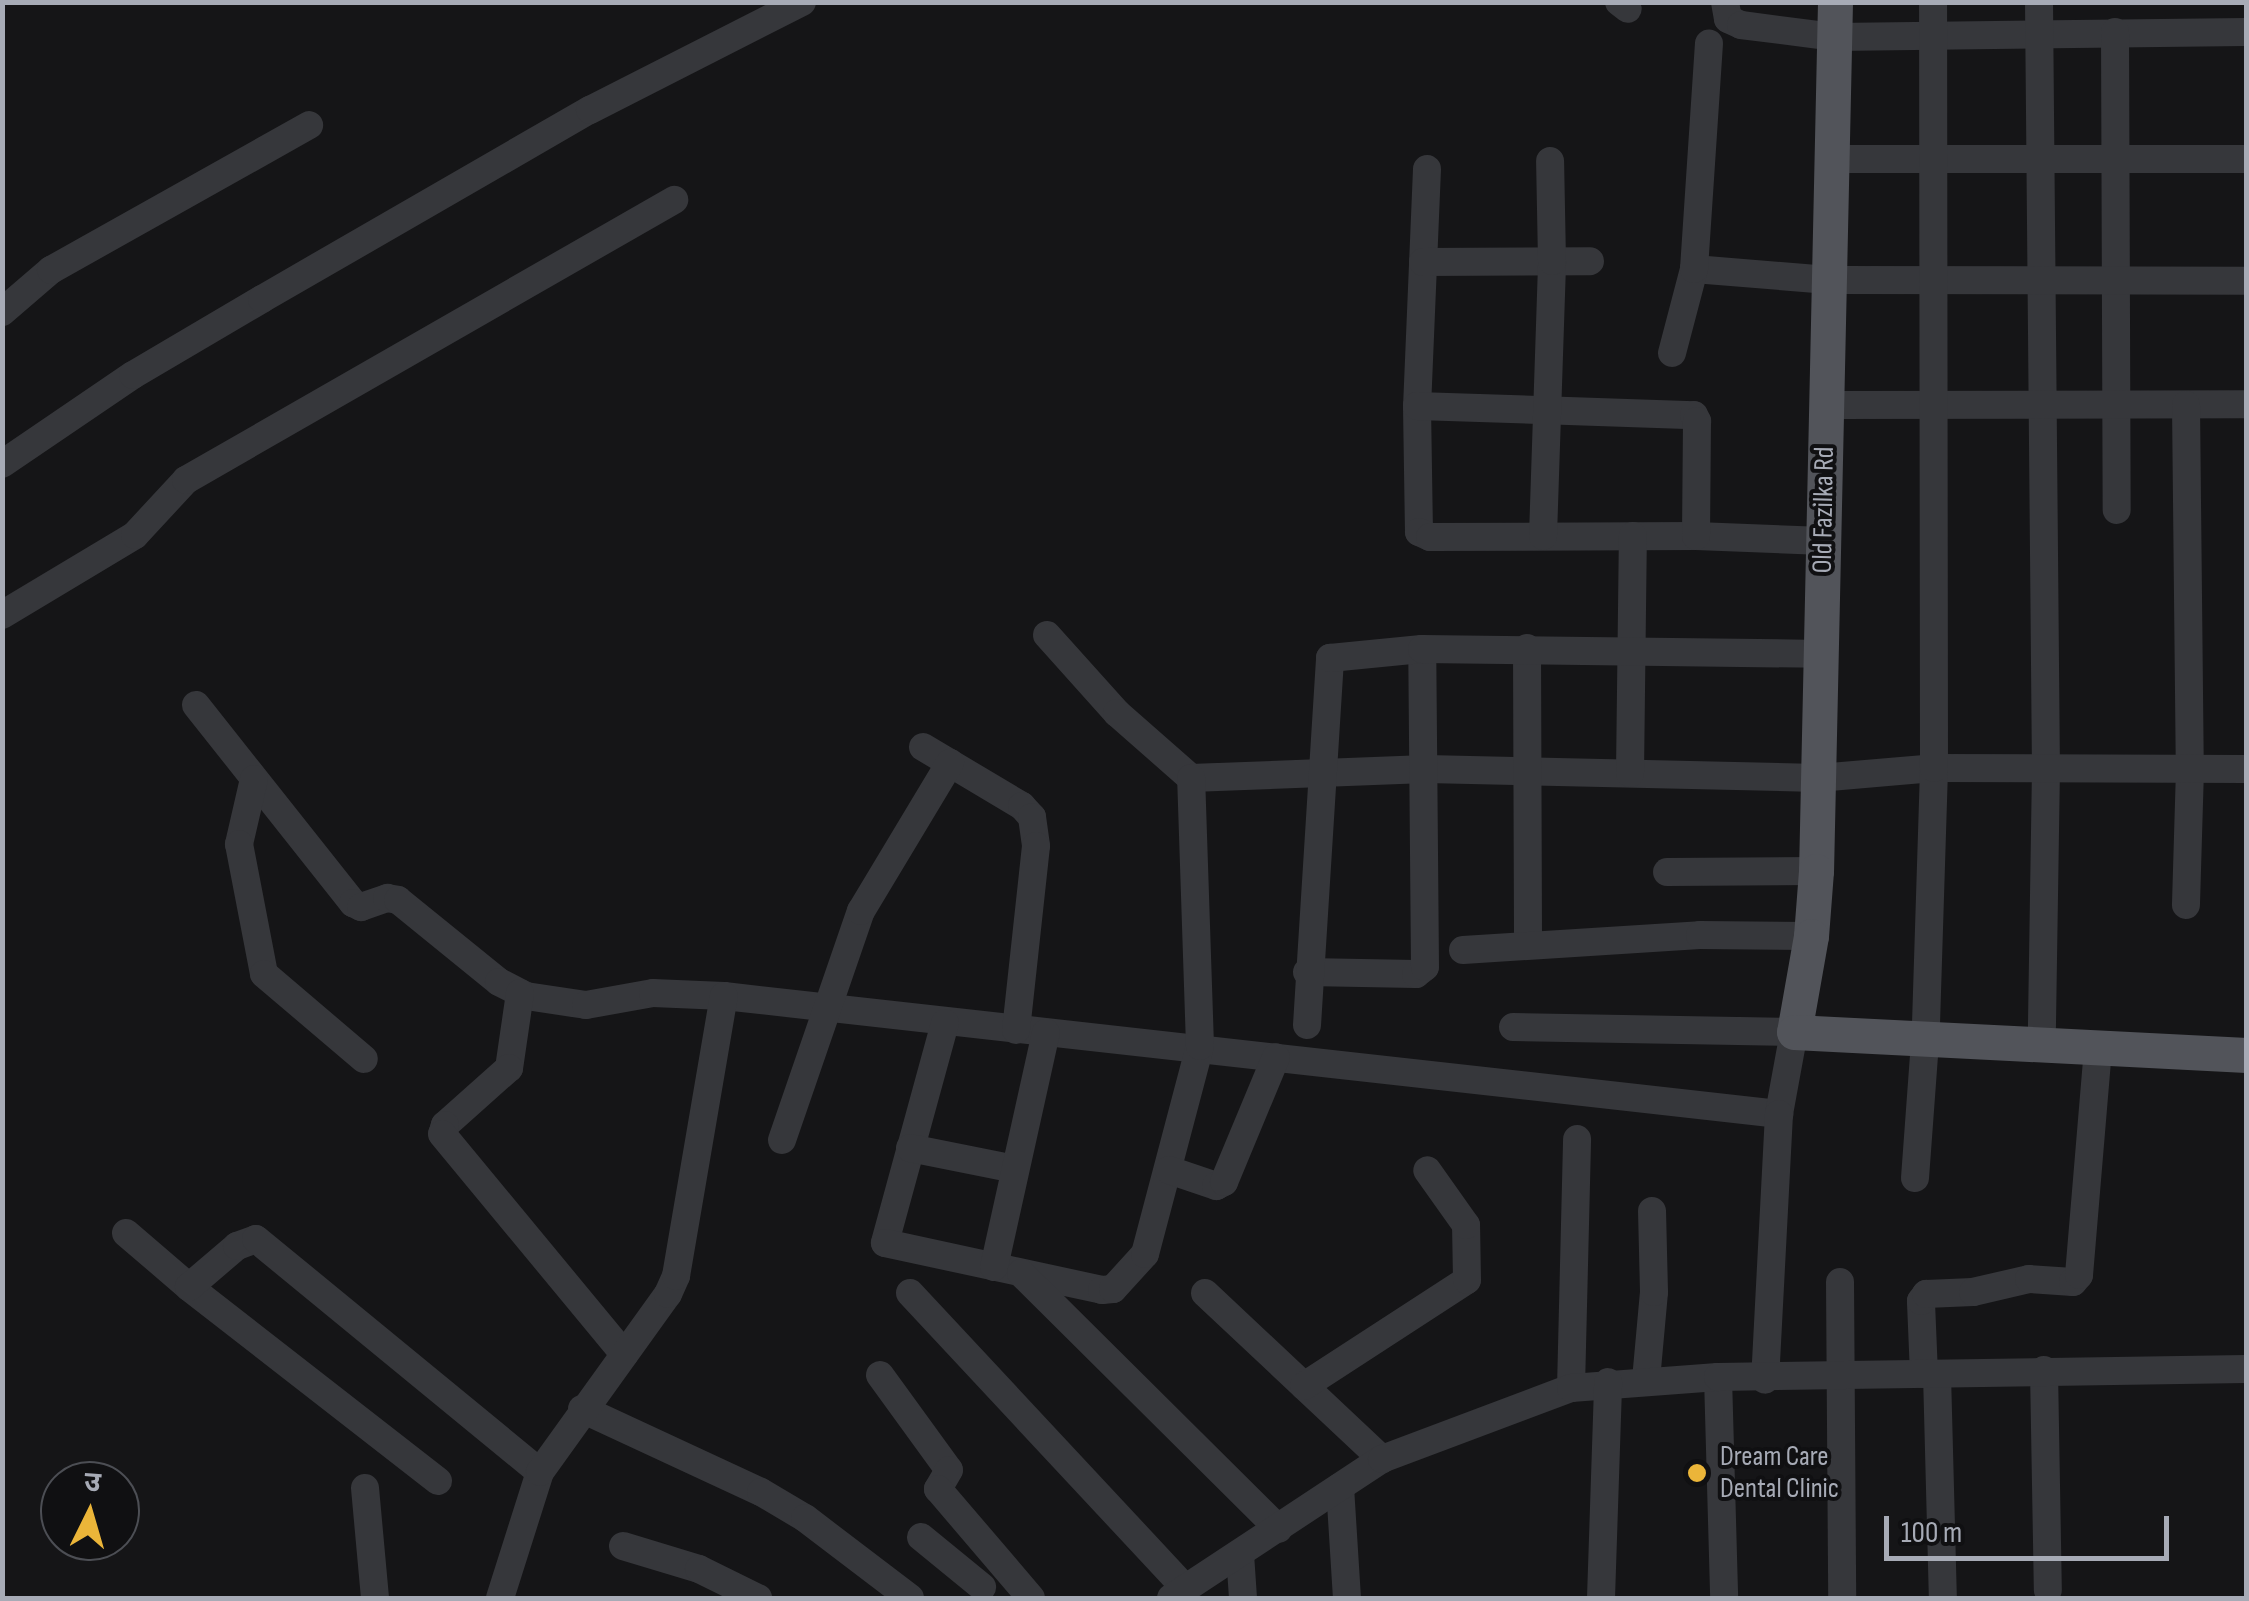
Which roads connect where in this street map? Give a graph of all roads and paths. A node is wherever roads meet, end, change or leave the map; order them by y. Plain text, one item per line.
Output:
1 (802, 2) edge
2 (1725, 2) edge
3 (1933, 2) edge
4 (2038, 2) edge
5 (1835, 20) edge
6 (2040, 32) junction
7 (2115, 32) junction
8 (2246, 32) edge
9 (1932, 34) junction
10 (1709, 43) dead end
11 (309, 125) dead end
12 (2040, 156) junction
13 (2114, 156) junction
14 (1936, 158) junction
15 (2246, 159) edge
16 (1832, 160) junction
17 (1550, 161) dead end
18 (1426, 169) dead end
19 (674, 200) dead end
20 (1590, 261) dead end
21 (1423, 262) junction
22 (1552, 262) junction
23 (1694, 269) junction
24 (1829, 280) junction
25 (1934, 280) junction
26 (2038, 280) junction
27 (2115, 281) junction
28 (2246, 281) edge
29 (2, 312) edge
30 (1672, 353) dead end
31 (1934, 403) junction
32 (2042, 403) junction
33 (1827, 404) junction
34 (2246, 404) edge
35 (2186, 405) junction
36 (1417, 406) junction
37 (2116, 406) junction
38 (1548, 410) junction
39 (2, 464) edge
40 (2117, 510) dead end
41 (1543, 536) junction
42 (1633, 536) junction
43 (1696, 536) junction
44 (1824, 542) junction
45 (2, 615) edge
46 (1047, 635) dead end
47 (1527, 648) junction
48 (1422, 649) junction
49 (1634, 651) junction
50 (1821, 654) junction
51 (196, 705) dead end
52 (922, 747) dead end
53 (950, 763) junction
54 (1934, 768) junction
55 (2046, 768) junction
56 (2190, 768) junction
57 (1426, 769) junction
58 (2246, 769) edge
59 (1527, 771) junction
60 (1630, 773) junction
61 (1320, 774) junction
62 (1191, 778) junction
63 (1818, 778) junction
64 (254, 780) junction
65 (1816, 871) junction
66 (1667, 872) dead end
67 (2186, 905) dead end
68 (1528, 932) dead end
69 (1812, 936) junction
70 (1463, 950) dead end
71 (1307, 972) junction
72 (520, 993) junction
73 (724, 996) junction
74 (829, 1008) junction
75 (945, 1024) junction
76 (1307, 1024) dead end
77 (1796, 1024) junction
78 (1513, 1028) dead end
79 (1016, 1030) junction
80 (1926, 1032) junction
81 (1046, 1033) junction
82 (2027, 1036) junction
83 (2246, 1040) edge
84 (1200, 1046) junction
85 (2098, 1050) junction
86 (2246, 1055) edge
87 (1276, 1057) junction
88 (364, 1059) dead end
89 (1779, 1114) junction
90 (1576, 1139) dead end
91 (782, 1140) dead end
92 (910, 1148) junction
93 (1015, 1169) junction
94 (1169, 1170) junction
95 (1427, 1170) dead end
96 (1915, 1178) dead end
97 (1652, 1210) dead end
98 (126, 1233) dead end
99 (1007, 1270) junction
100 (1840, 1282) dead end
101 (189, 1287) junction
102 (910, 1293) dead end
103 (1205, 1293) dead end
104 (624, 1354) junction
105 (2246, 1369) edge
106 (2044, 1370) junction
107 (880, 1374) dead end
108 (1931, 1374) junction
109 (1838, 1376) junction
110 (1718, 1377) junction
111 (1646, 1380) junction
112 (1765, 1380) junction
113 (1608, 1382) junction
114 (1304, 1386) junction
115 (1571, 1388) junction
116 (582, 1409) junction
117 (1382, 1460) junction
118 (540, 1472) junction
119 (438, 1481) dead end
120 (1340, 1487) junction
121 (364, 1488) dead end
122 (1279, 1528) junction
123 (920, 1537) dead end
124 (623, 1546) dead end
125 (1240, 1554) junction
126 (1008, 1570) junction
127 (2048, 1590) dead end
128 (974, 1593) edge
129 (1178, 1594) edge
130 (375, 1598) edge
131 (500, 1598) edge
132 (758, 1598) edge
133 (910, 1598) edge
134 (1031, 1598) edge
135 (1243, 1598) edge
136 (1347, 1598) edge
137 (1601, 1598) edge
138 (1724, 1598) edge
139 (1842, 1598) edge
140 (1944, 1598) edge

1 - 39 street
2 - 5 street
3 - 9 street
4 - 6 street
5 - 9 street
5 - 16 main road, Old Fazilka Rd
6 - 7 street
6 - 9 street
6 - 12 street
7 - 8 street
7 - 13 street
9 - 14 street
10 - 23 street
11 - 29 street
12 - 13 street
12 - 14 street
12 - 26 street
13 - 15 street
13 - 27 street
14 - 16 street
14 - 25 street
16 - 24 main road, Old Fazilka Rd
17 - 22 street
18 - 21 street
19 - 45 street
20 - 22 street
21 - 22 street
21 - 36 street
22 - 38 street
23 - 24 street
23 - 30 street
24 - 25 street
24 - 33 main road, Old Fazilka Rd
25 - 26 street
25 - 31 street
26 - 27 street
26 - 32 street
27 - 28 street
27 - 37 street
31 - 32 street
31 - 33 street
31 - 54 street
32 - 37 street
32 - 55 street
33 - 44 main road, Old Fazilka Rd
34 - 35 street
35 - 37 street
35 - 56 street
36 - 38 street
36 - 41 street
37 - 40 street
38 - 41 street
38 - 43 street
41 - 42 street
42 - 43 street
42 - 49 street
43 - 44 street
44 - 50 main road, Old Fazilka Rd
46 - 62 street
47 - 48 street
47 - 49 street
47 - 59 street
48 - 57 street
48 - 61 street
49 - 50 street
49 - 60 street
50 - 63 main road, Old Fazilka Rd
51 - 64 street
52 - 53 street
53 - 74 street
53 - 79 street
54 - 55 street
54 - 63 street
54 - 80 street
55 - 56 street
55 - 82 street
56 - 58 street
56 - 67 street
57 - 59 street
57 - 61 street
57 - 71 street
59 - 60 street
59 - 68 street
60 - 63 street
61 - 62 street
61 - 71 street
62 - 84 street
63 - 65 main road, Old Fazilka Rd
64 - 72 street
64 - 88 street
65 - 66 street
65 - 69 main road, Old Fazilka Rd
69 - 70 street
69 - 77 main road, Old Fazilka Rd
71 - 76 street
72 - 73 street
72 - 104 street
73 - 74 street
73 - 104 street
74 - 75 street
74 - 91 street
75 - 79 street
75 - 92 street
77 - 78 street
77 - 80 main road
77 - 89 street
79 - 81 street
80 - 82 main road
80 - 96 street
81 - 84 street
81 - 93 street
82 - 83 main road
82 - 85 main road
84 - 87 street
84 - 94 street
85 - 86 main road
85 - 108 street
87 - 89 street
87 - 94 street
89 - 112 street
90 - 115 street
92 - 93 street
92 - 99 street
93 - 99 street
94 - 99 street
95 - 114 street
97 - 111 street
98 - 101 street
99 - 122 street
100 - 109 street
101 - 118 street
101 - 119 street
102 - 129 street
103 - 114 street
104 - 116 street
105 - 106 street
106 - 108 street
106 - 127 street
107 - 126 street
108 - 109 street
108 - 140 street
109 - 112 street
109 - 139 street
110 - 111 street
110 - 112 street
110 - 138 street
111 - 113 street
113 - 115 street
113 - 137 street
114 - 117 street
115 - 117 street
116 - 118 street
116 - 133 street
117 - 120 street
118 - 131 street
120 - 122 street
120 - 136 street
121 - 130 street
122 - 125 street
123 - 128 street
124 - 132 street
125 - 129 street
125 - 135 street
126 - 128 street
126 - 134 street

